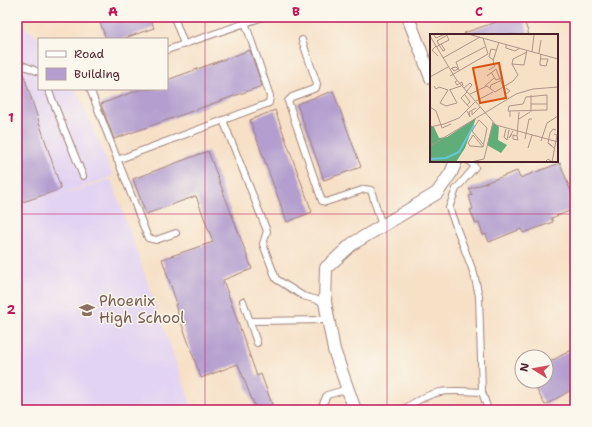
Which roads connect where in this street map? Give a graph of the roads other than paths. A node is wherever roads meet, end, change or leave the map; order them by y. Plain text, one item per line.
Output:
1 (174, 17) edge
2 (263, 17) edge
3 (408, 17) edge
4 (245, 22) junction
5 (302, 40) dead end
6 (184, 44) junction
7 (168, 50) edge
8 (17, 63) edge
9 (38, 72) edge
10 (430, 75) edge
11 (48, 90) edge
12 (90, 90) edge
13 (223, 120) junction
14 (117, 160) junction
15 (456, 162) edge
16 (470, 162) edge
17 (84, 176) dead end
18 (382, 226) junction
19 (176, 234) dead end
20 (243, 301) dead end
21 (325, 302) junction
22 (329, 320) junction
23 (250, 321) junction
24 (257, 344) dead end
25 (348, 389) junction
26 (482, 392) junction
27 (320, 410) edge
28 (355, 410) edge
29 (403, 410) edge
30 (488, 410) edge

1 - 6 lane
2 - 4 lane
3 - 10 street
4 - 6 lane
4 - 13 lane
5 - 18 lane
6 - 7 lane
8 - 9 lane
11 - 17 lane
12 - 14 lane
13 - 14 lane
13 - 21 lane
14 - 19 lane
15 - 18 street
16 - 26 lane
18 - 21 street
20 - 23 lane
21 - 22 street
22 - 23 lane
22 - 25 street
23 - 24 lane
25 - 27 lane
25 - 28 street
26 - 29 lane
26 - 30 lane

